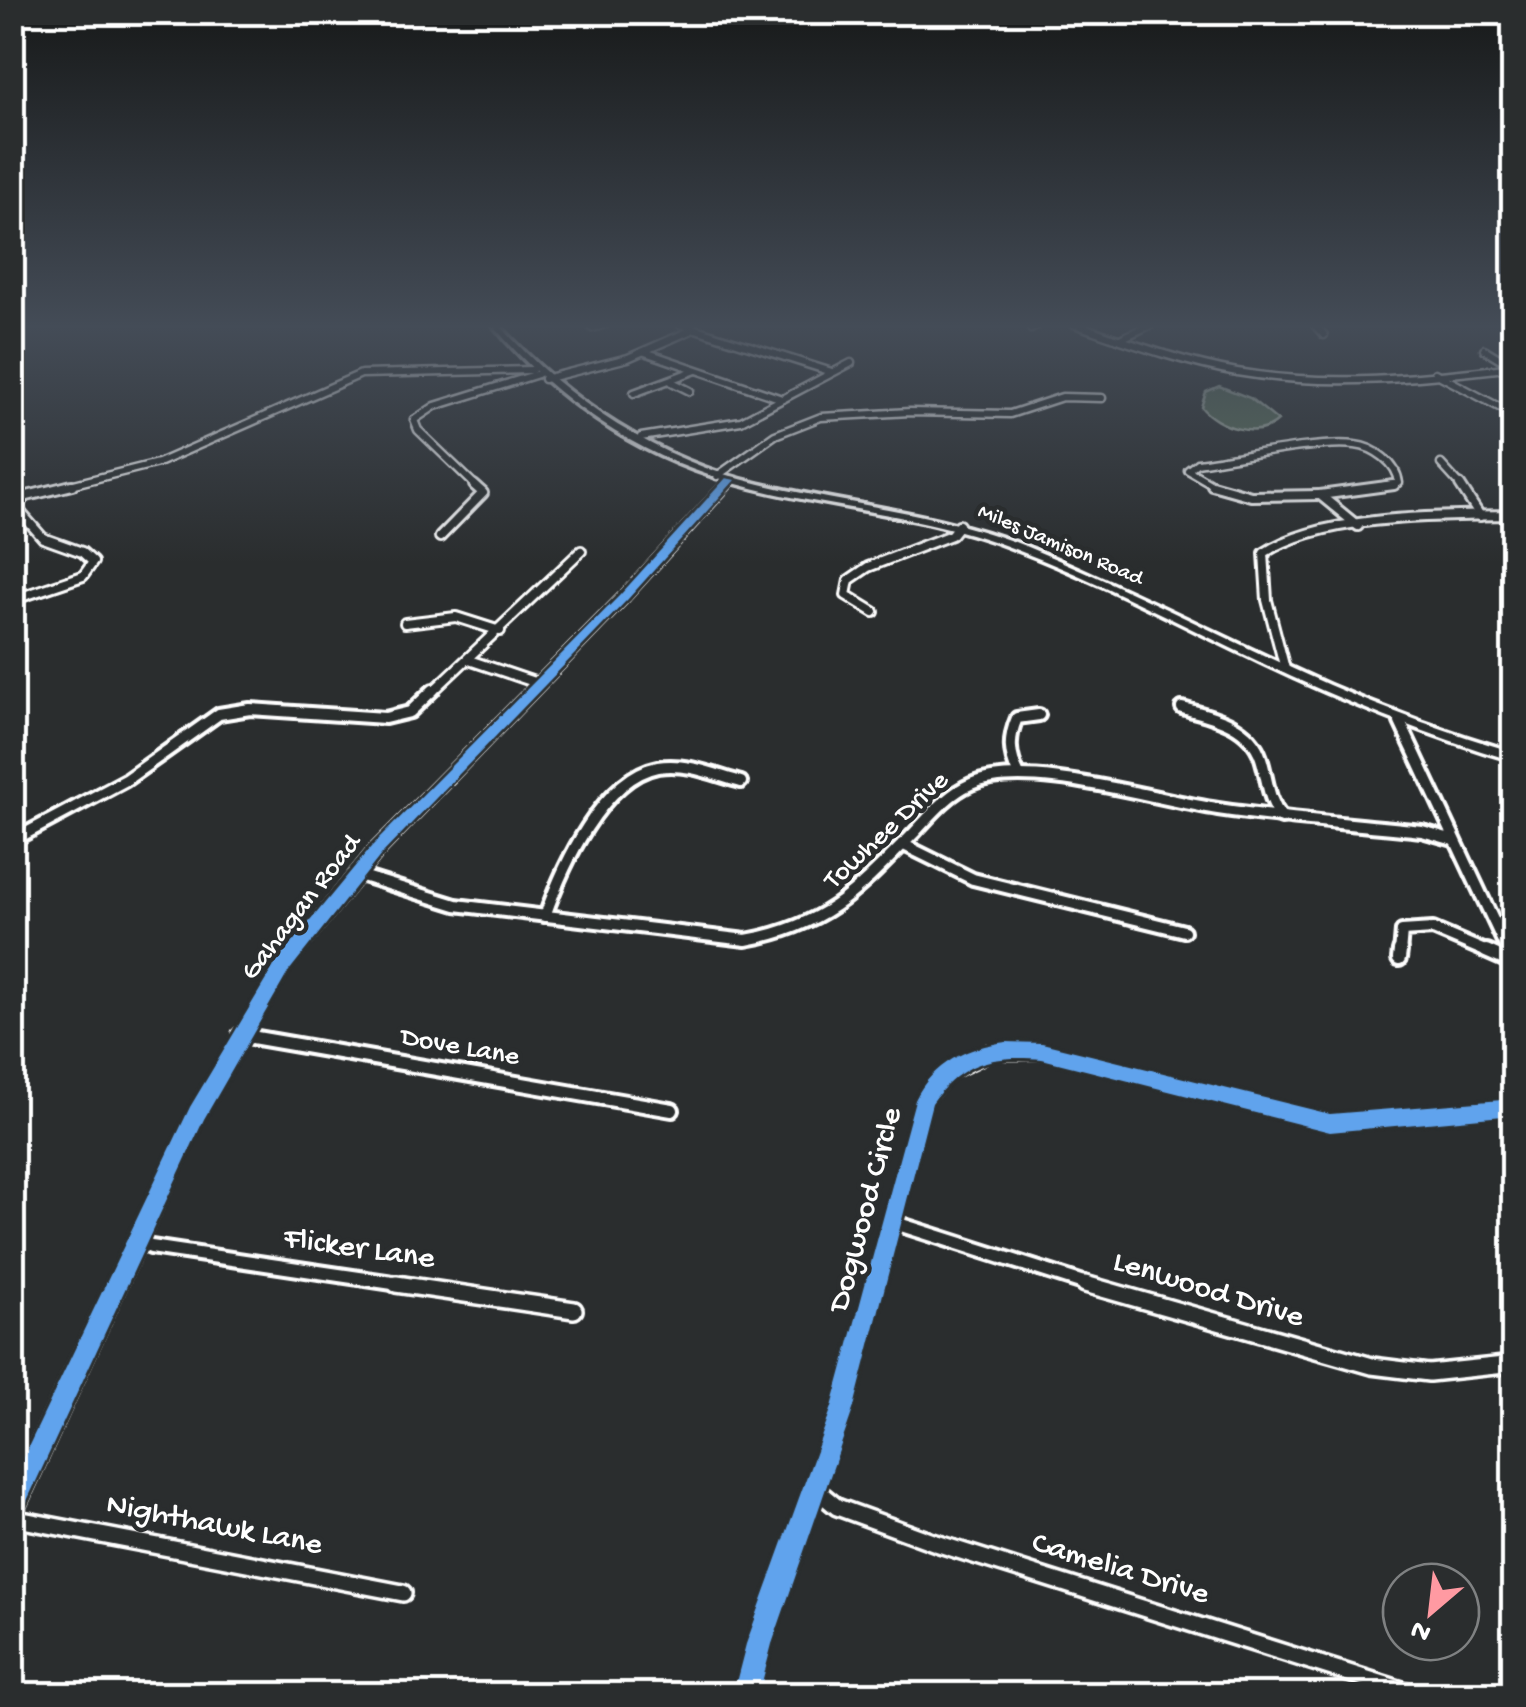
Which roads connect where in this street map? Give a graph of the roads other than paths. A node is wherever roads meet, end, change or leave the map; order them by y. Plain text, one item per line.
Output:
1 (293, 404) edge
2 (445, 404) edge
3 (586, 404) edge
4 (772, 404) edge
5 (1042, 404) edge
6 (640, 437) junction
7 (1442, 464) dead end
8 (724, 478) junction
9 (1320, 496) junction
10 (1514, 514) edge
11 (1480, 516) junction
12 (959, 526) junction
13 (1358, 526) junction
14 (440, 537) dead end
15 (581, 551) dead end
16 (12, 600) edge
17 (874, 612) dead end
18 (405, 624) dead end
19 (500, 630) junction
20 (469, 660) junction
21 (1286, 669) junction
22 (540, 684) junction
23 (1182, 708) dead end
24 (1038, 715) dead end
25 (1400, 722) junction
26 (1514, 757) edge
27 (1020, 776) junction
28 (741, 782) dead end
29 (1282, 818) junction
30 (19, 838) dead end
31 (1454, 840) junction
32 (902, 844) junction
33 (356, 874) junction
34 (545, 916) junction
35 (1184, 931) dead end
36 (1398, 959) dead end
37 (1512, 964) edge
38 (240, 1035) junction
39 (1514, 1107) edge
40 (672, 1110) dead end
41 (892, 1222) junction
42 (137, 1241) junction
43 (574, 1310) dead end
44 (1514, 1364) edge
45 (815, 1489) junction
46 (12, 1508) edge
47 (12, 1518) edge
48 (403, 1593) dead end
49 (746, 1694) edge
50 (1415, 1694) edge

1 - 16 street
2 - 14 street
3 - 6 main road, Miles Jamison Road
4 - 6 street
5 - 8 street
6 - 8 main road, Miles Jamison Road
7 - 11 street
8 - 12 main road, Miles Jamison Road
8 - 22 main road, Gahagan Road
9 - 9 street
9 - 13 street
10 - 11 street
11 - 13 street
12 - 17 street
12 - 21 main road, Miles Jamison Road
13 - 21 street
15 - 19 street
18 - 19 street
19 - 20 street
20 - 22 street
20 - 30 street
21 - 25 main road, Miles Jamison Road
22 - 33 main road, Gahagan Road
23 - 29 street
24 - 27 street
25 - 26 main road, Miles Jamison Road
25 - 31 street
27 - 29 street, Towhee Drive
27 - 32 street, Towhee Drive
28 - 34 street
29 - 31 street, Towhee Drive
31 - 37 street
32 - 34 street, Towhee Drive
32 - 35 street
33 - 34 street, Towhee Drive
33 - 38 main road, Gahagan Road
36 - 37 street
38 - 40 street, Dove Lane
38 - 42 main road, Gahagan Road
39 - 41 street, Dogwood Circle
41 - 44 street, Lenwood Drive
41 - 45 street, Dogwood Circle
42 - 43 street, Flicker Lane
42 - 46 main road, Gahagan Road
45 - 49 street, Dogwood Circle
45 - 50 street, Camelia Drive
47 - 48 street, Nighthawk Lane

